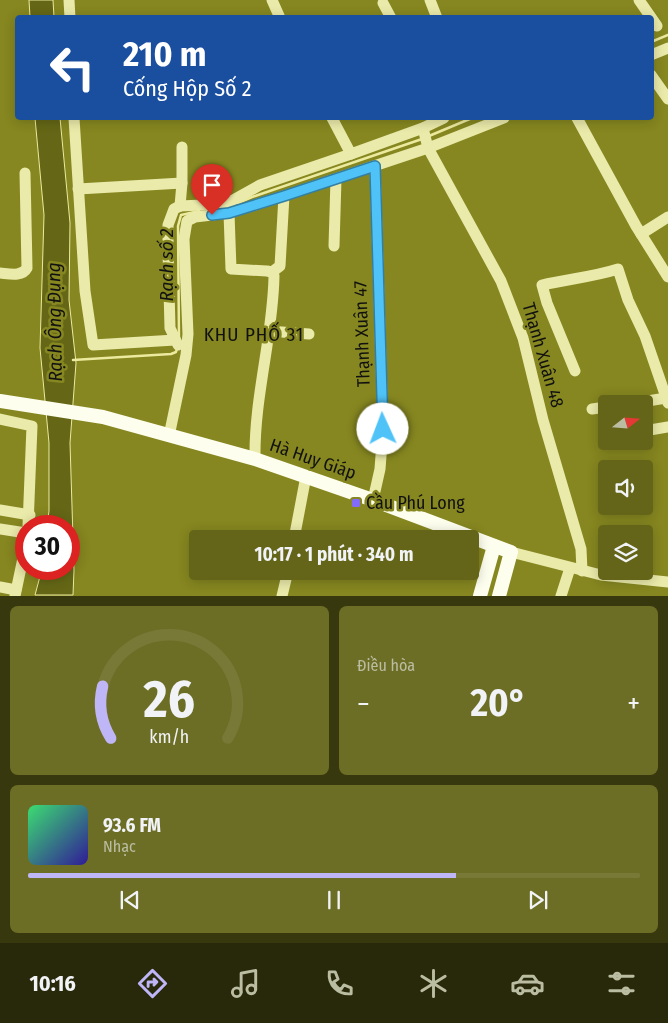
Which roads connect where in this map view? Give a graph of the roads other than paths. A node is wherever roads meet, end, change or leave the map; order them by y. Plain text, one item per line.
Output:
1 (68, 0) edge
2 (272, 0) edge
3 (430, 0) edge
4 (640, 0) edge
5 (383, 3) dead end
6 (70, 15) edge
7 (279, 15) edge
8 (389, 15) edge
9 (436, 15) edge
10 (651, 15) edge
11 (668, 48) edge
12 (654, 54) edge
13 (654, 78) edge
14 (668, 99) edge
15 (74, 120) edge
16 (333, 120) edge
17 (436, 120) edge
18 (499, 120) edge
19 (578, 120) edge
20 (423, 128) junction
21 (182, 147) dead end
22 (428, 148) junction
23 (351, 154) junction
24 (375, 166) junction
25 (25, 173) dead end
26 (336, 179) junction
27 (182, 183) junction
28 (78, 189) junction
29 (284, 196) junction
30 (180, 206) junction
31 (227, 208) junction
32 (668, 217) edge
33 (641, 234) junction
34 (334, 246) dead end
35 (272, 272) junction
36 (0, 273) edge
37 (668, 278) edge
38 (268, 331) junction
39 (309, 334) dead end
40 (179, 346) junction
41 (575, 371) dead end
42 (0, 401) edge
43 (667, 401) edge
44 (653, 402) edge
45 (598, 409) edge
46 (592, 410) dead end
47 (0, 419) edge
48 (668, 427) edge
49 (653, 430) edge
50 (169, 436) junction
51 (254, 459) junction
52 (306, 476) junction
53 (373, 500) junction
54 (0, 510) edge
55 (15, 515) edge
56 (29, 515) edge
57 (0, 529) edge
58 (296, 530) edge
59 (15, 531) edge
60 (494, 546) junction
61 (511, 552) junction
62 (570, 568) junction
63 (582, 571) junction
64 (19, 580) edge
65 (286, 580) edge
66 (668, 582) edge
67 (0, 587) edge
68 (16, 593) edge
69 (282, 596) edge
70 (480, 596) edge
71 (499, 596) edge
72 (561, 596) edge

1 - 6 street
2 - 7 street
3 - 9 street
4 - 10 street
5 - 8 street
11 - 12 street
13 - 14 street
15 - 28 street
16 - 23 street
17 - 20 street
18 - 22 street
19 - 33 street
20 - 22 street, Thạnh Xuân 48
20 - 23 street
21 - 27 street
22 - 24 street
22 - 63 street, Thạnh Xuân 48
23 - 31 street
24 - 26 street
24 - 53 street, Thạnh Xuân 47
25 - 36 street
26 - 29 street
26 - 34 street
27 - 28 street
27 - 30 street
28 - 40 street
29 - 31 street
29 - 35 street
30 - 31 street
30 - 40 street
31 - 35 street
31 - 40 street
32 - 33 street
33 - 37 street
35 - 38 street
38 - 39 street
38 - 51 street
40 - 50 street
41 - 43 street
42 - 50 main road, Hà Huy Giáp
43 - 44 street
45 - 46 street
47 - 56 street
48 - 49 street
50 - 51 main road, Hà Huy Giáp
51 - 52 main road, Hà Huy Giáp
52 - 53 main road, Hà Huy Giáp
52 - 58 street
53 - 60 main road, Hà Huy Giáp
54 - 55 street
57 - 59 street
60 - 61 main road, Hà Huy Giáp
60 - 70 main road
61 - 62 street, Hà Huy Giáp
61 - 71 main road
62 - 63 street, Hà Huy Giáp
62 - 72 street
63 - 66 street, Hà Huy Giáp
64 - 68 street
65 - 69 street
67 - 68 street

